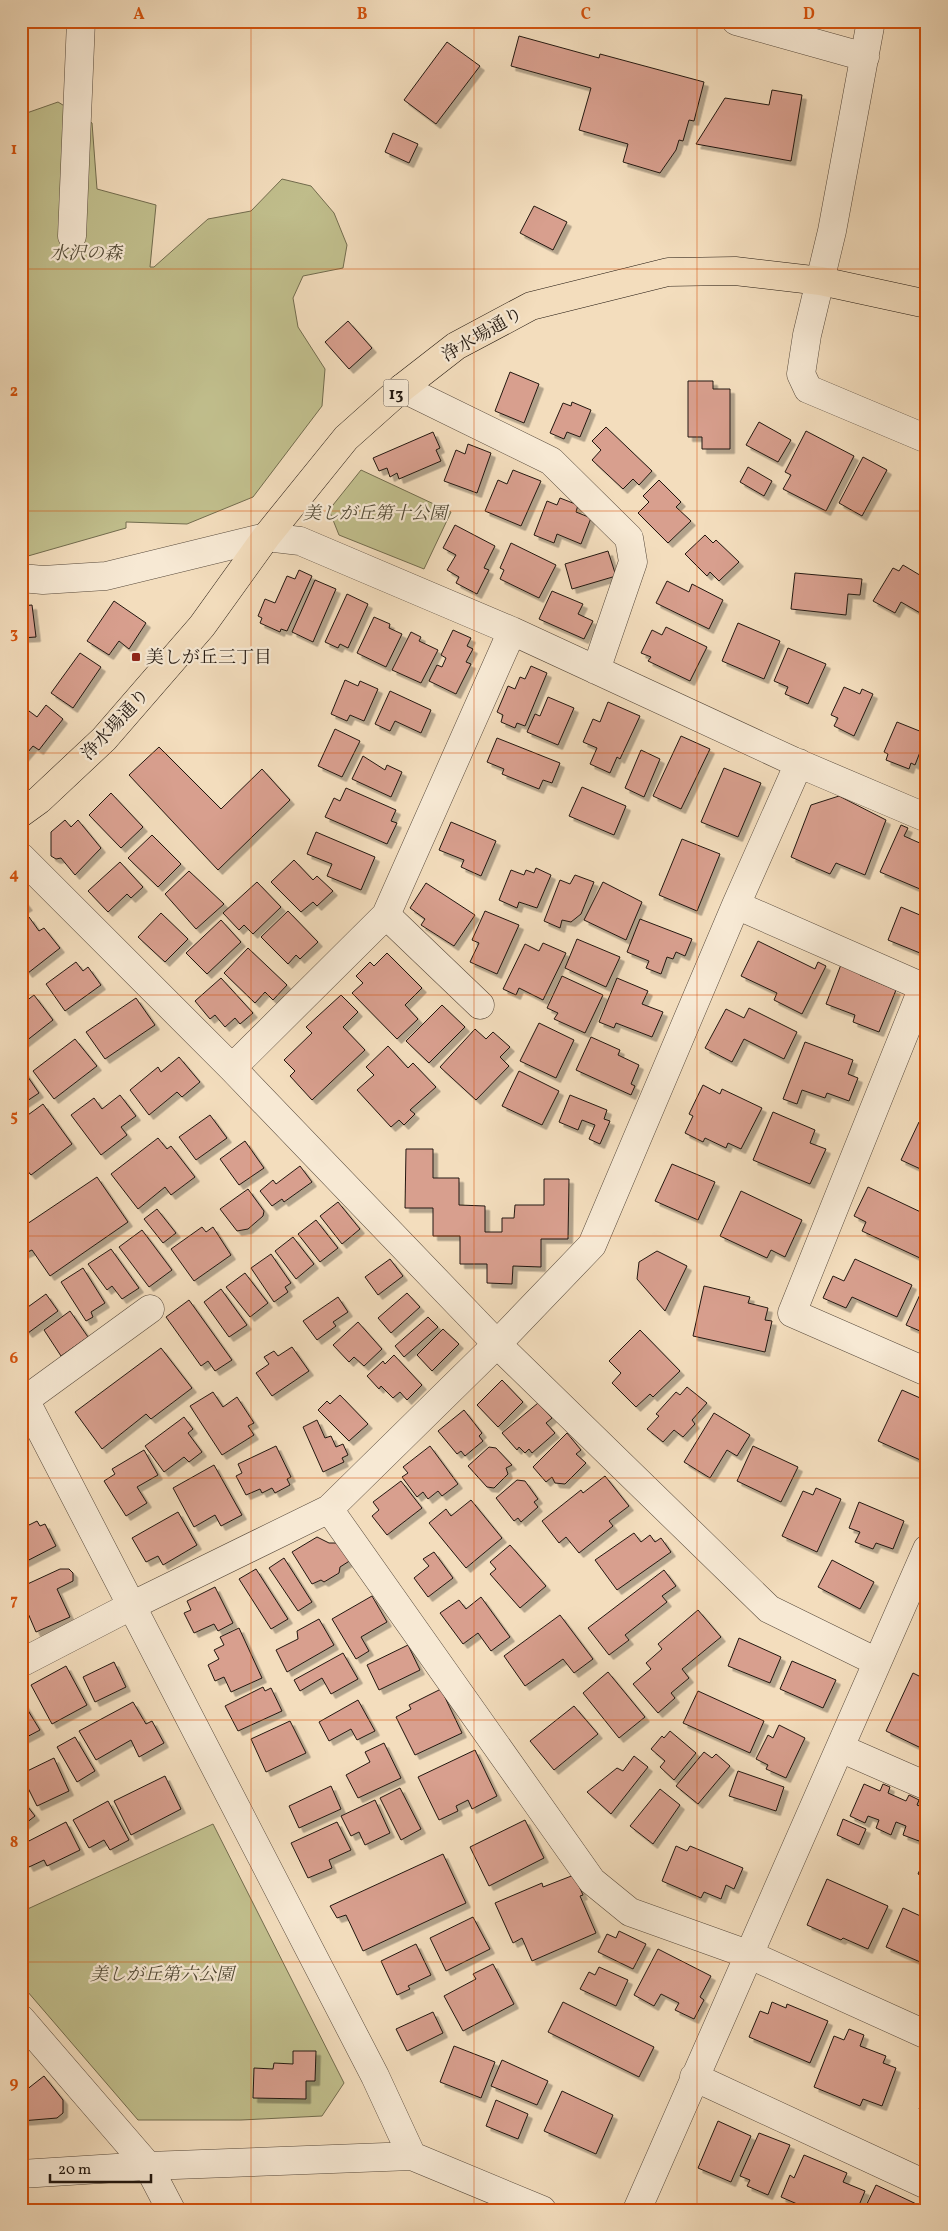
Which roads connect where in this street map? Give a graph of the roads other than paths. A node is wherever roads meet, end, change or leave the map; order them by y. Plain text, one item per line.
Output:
1 (81, 21) edge
2 (736, 21) edge
3 (871, 21) edge
4 (865, 57) junction
5 (72, 236) dead end
6 (821, 281) junction
7 (927, 304) edge
8 (402, 388) junction
9 (927, 439) edge
10 (266, 537) junction
11 (21, 578) edge
12 (512, 631) junction
13 (596, 670) junction
14 (799, 763) junction
15 (21, 813) edge
16 (927, 818) edge
17 (21, 857) edge
18 (736, 905) junction
19 (386, 915) junction
20 (480, 1005) dead end
21 (232, 1068) junction
22 (150, 1310) dead end
23 (497, 1344) junction
24 (927, 1372) edge
25 (23, 1396) edge
26 (330, 1509) junction
27 (927, 1549) edge
28 (131, 1606) junction
29 (877, 1662) junction
30 (21, 1663) edge
31 (840, 1748) junction
32 (927, 1786) edge
33 (750, 1955) junction
34 (21, 2019) edge
35 (927, 2035) edge
36 (694, 2077) junction
37 (412, 2156) junction
38 (148, 2166) junction
39 (21, 2174) edge
40 (927, 2185) edge
41 (171, 2210) edge
42 (542, 2210) edge
43 (637, 2210) edge

1 - 5 street
2 - 4 street
3 - 4 street
4 - 6 street
6 - 7 main road, 浄水場通り / 13
6 - 8 main road, 浄水場通り / 13
6 - 9 street
8 - 10 main road, 浄水場通り / 13
8 - 13 street
10 - 11 street
10 - 12 street
10 - 15 main road, 浄水場通り / 13
12 - 13 street
12 - 19 street
13 - 14 street
14 - 16 street
14 - 18 street
17 - 21 street
18 - 23 street
18 - 24 street
19 - 20 street
19 - 21 street
21 - 23 street
22 - 25 street
23 - 26 street
23 - 29 street
25 - 28 street
26 - 28 street
26 - 33 street
27 - 29 street
28 - 30 street
28 - 37 street
29 - 31 street
31 - 32 street
31 - 33 street
33 - 35 street
33 - 36 street
34 - 38 street
36 - 40 street
36 - 43 street
37 - 38 street
37 - 42 street
38 - 39 street
38 - 41 street

